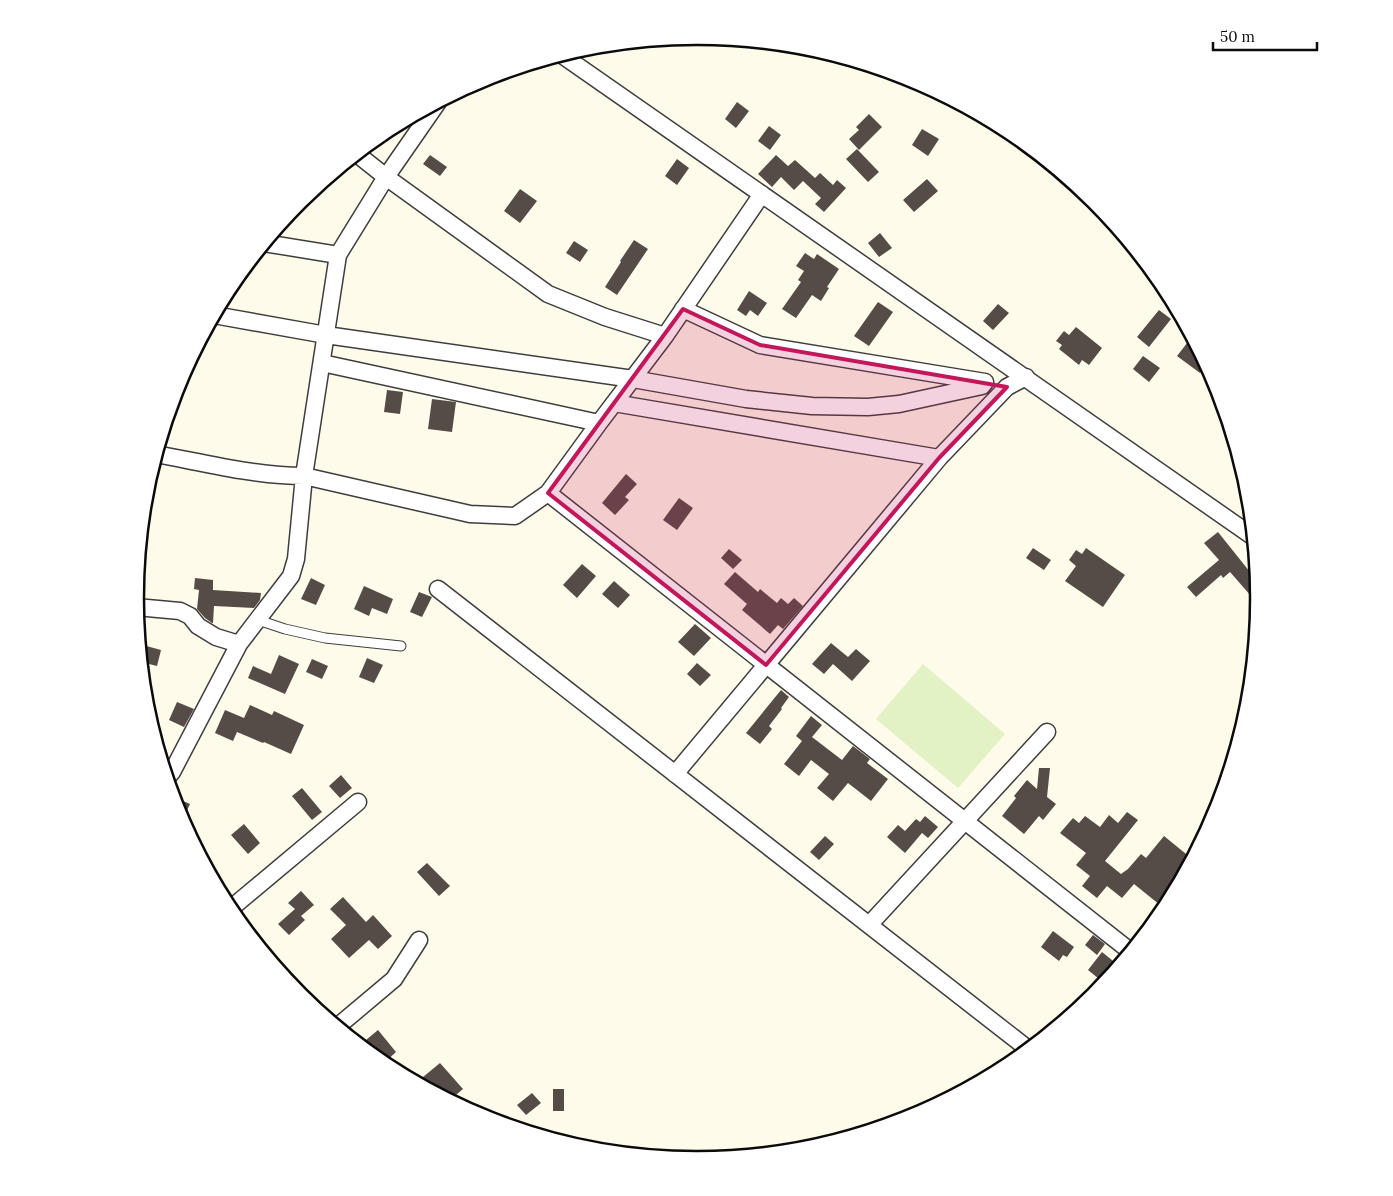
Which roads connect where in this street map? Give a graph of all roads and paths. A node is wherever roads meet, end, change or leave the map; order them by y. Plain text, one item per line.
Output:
1 (570, 60) edge
2 (430, 114) edge
3 (362, 158) edge
4 (386, 177) junction
5 (762, 194) junction
6 (272, 244) edge
7 (338, 255) junction
8 (683, 309) junction
9 (221, 316) edge
10 (326, 335) junction
11 (665, 336) junction
12 (322, 363) junction
13 (1026, 377) junction
14 (633, 378) junction
15 (985, 382) junction
16 (1007, 387) junction
17 (614, 403) junction
18 (599, 423) junction
19 (162, 455) edge
20 (939, 458) junction
21 (304, 476) junction
22 (548, 493) junction
23 (1245, 531) edge
24 (438, 589) dead end
25 (144, 608) edge
26 (258, 620) junction
27 (239, 644) junction
28 (401, 646) dead end
29 (766, 665) junction
30 (1047, 732) dead end
31 (171, 769) edge
32 (675, 774) junction
33 (358, 802) dead end
34 (965, 822) junction
35 (236, 904) edge
36 (869, 925) junction
37 (419, 940) dead end
38 (1125, 947) edge
39 (342, 1022) edge
40 (1022, 1045) edge

1 - 5 street
2 - 4 street
3 - 4 street
4 - 7 street
4 - 11 street
5 - 8 street
5 - 13 street
6 - 7 street
7 - 10 street
8 - 11 street
8 - 15 street
9 - 10 street
10 - 12 street
10 - 14 street
11 - 14 street
12 - 18 street
12 - 21 street
13 - 16 street
13 - 23 street
14 - 15 street
14 - 17 street
15 - 16 street
16 - 20 street
17 - 18 street
17 - 20 street
18 - 22 street
19 - 21 street
20 - 29 street
21 - 22 street
21 - 26 street
22 - 29 street
24 - 32 street
25 - 27 street
26 - 27 street
26 - 28 lane
27 - 31 street
29 - 32 street
29 - 34 street
30 - 34 street
32 - 36 street
33 - 35 street
34 - 36 street
34 - 38 street
36 - 40 street
37 - 39 street

